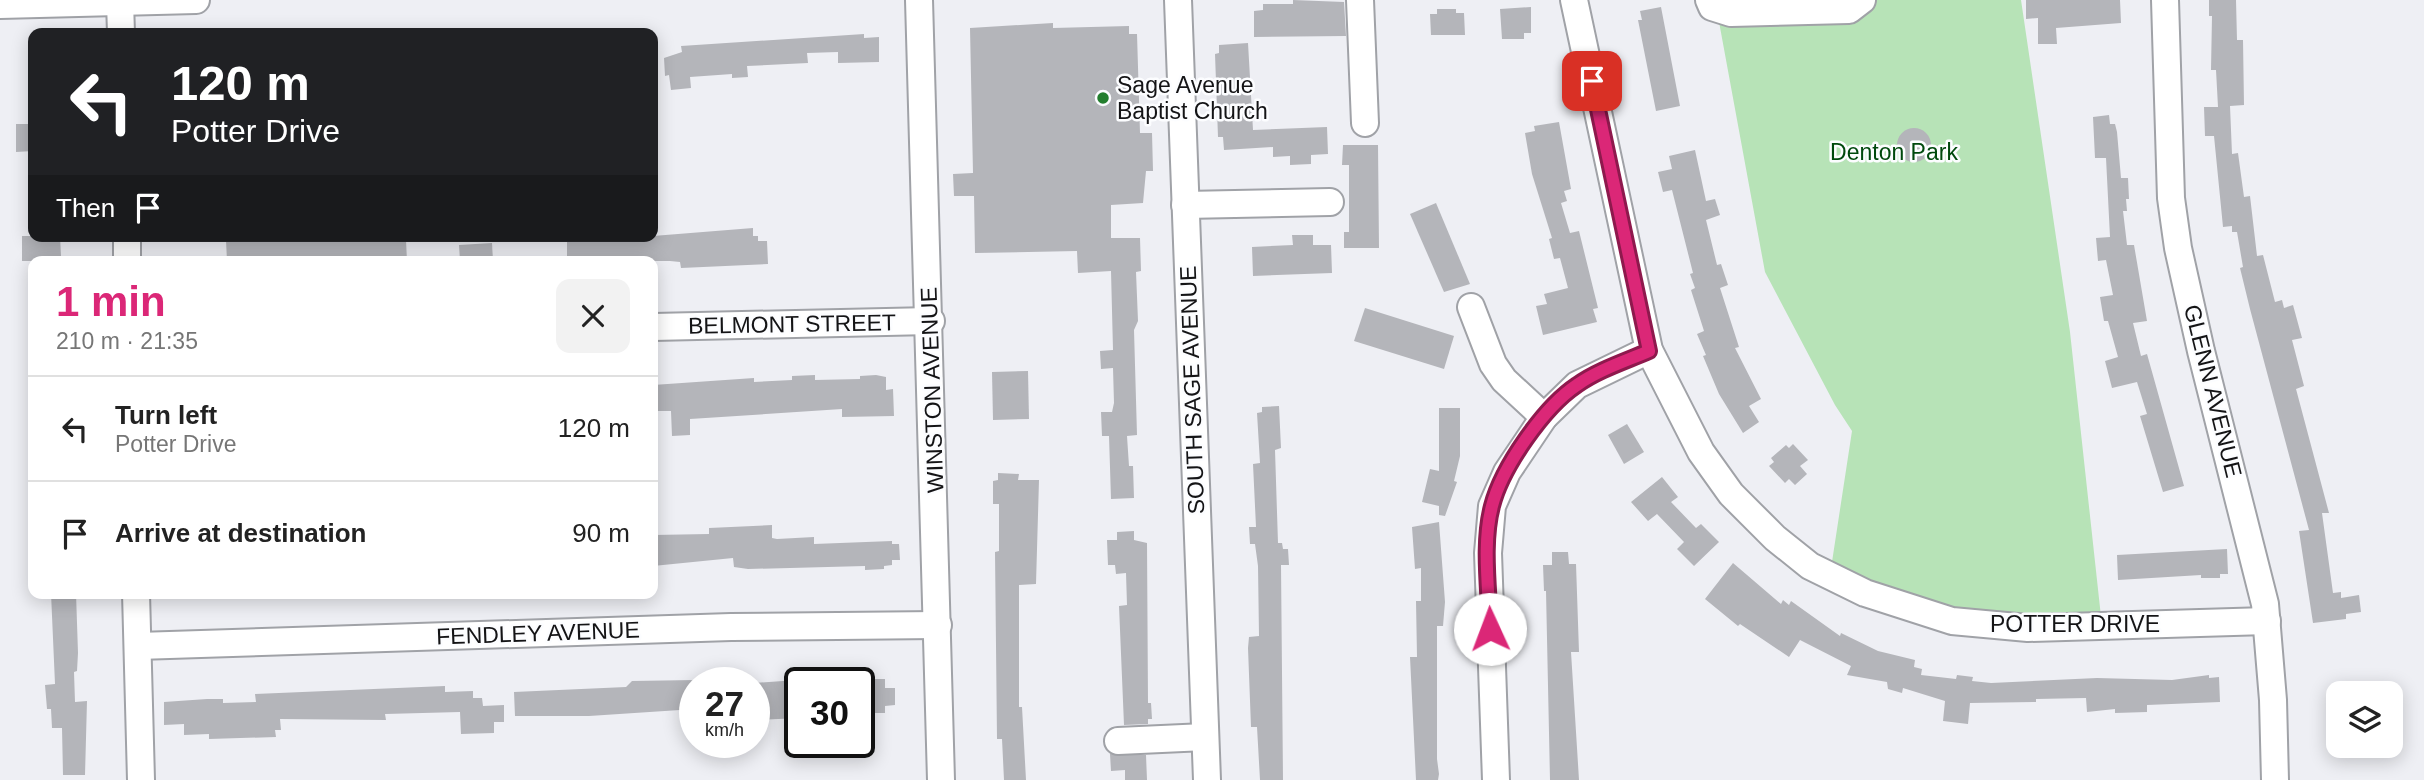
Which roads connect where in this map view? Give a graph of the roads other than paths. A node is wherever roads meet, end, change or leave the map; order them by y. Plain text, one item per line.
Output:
1 (196, 0) edge
2 (919, 0) edge
3 (1178, 0) edge
4 (1360, 0) edge
5 (1574, 0) edge
6 (1709, 0) edge
7 (1862, 0) edge
8 (2165, 0) edge
9 (120, 2) junction
10 (0, 5) edge
11 (121, 28) edge
12 (1365, 123) dead end
13 (1330, 202) dead end
14 (1185, 205) junction
15 (1471, 307) dead end
16 (930, 321) junction
17 (658, 327) edge
18 (1649, 351) junction
19 (1544, 417) junction
20 (136, 599) edge
21 (2267, 621) junction
22 (938, 625) junction
23 (138, 646) junction
24 (1205, 737) junction
25 (1118, 741) dead end
26 (141, 780) edge
27 (941, 780) edge
28 (1207, 780) edge
29 (1496, 780) edge
30 (2275, 780) edge

1 - 9 street
2 - 16 street, WINSTON AVENUE
3 - 14 street, SOUTH SAGE AVENUE
4 - 12 street
5 - 18 street, POTTER DRIVE
6 - 7 street
8 - 21 street, GLENN AVENUE
9 - 10 street
9 - 11 street
13 - 14 street
14 - 24 street, SOUTH SAGE AVENUE
15 - 19 street
16 - 17 street, BELMONT STREET
16 - 22 street, WINSTON AVENUE
18 - 19 street
18 - 21 street, POTTER DRIVE
19 - 29 street
20 - 23 street
21 - 30 street, GLENN AVENUE
22 - 23 street, FENDLEY AVENUE
22 - 27 street, WINSTON AVENUE
23 - 26 street
24 - 25 street
24 - 28 street, SOUTH SAGE AVENUE

